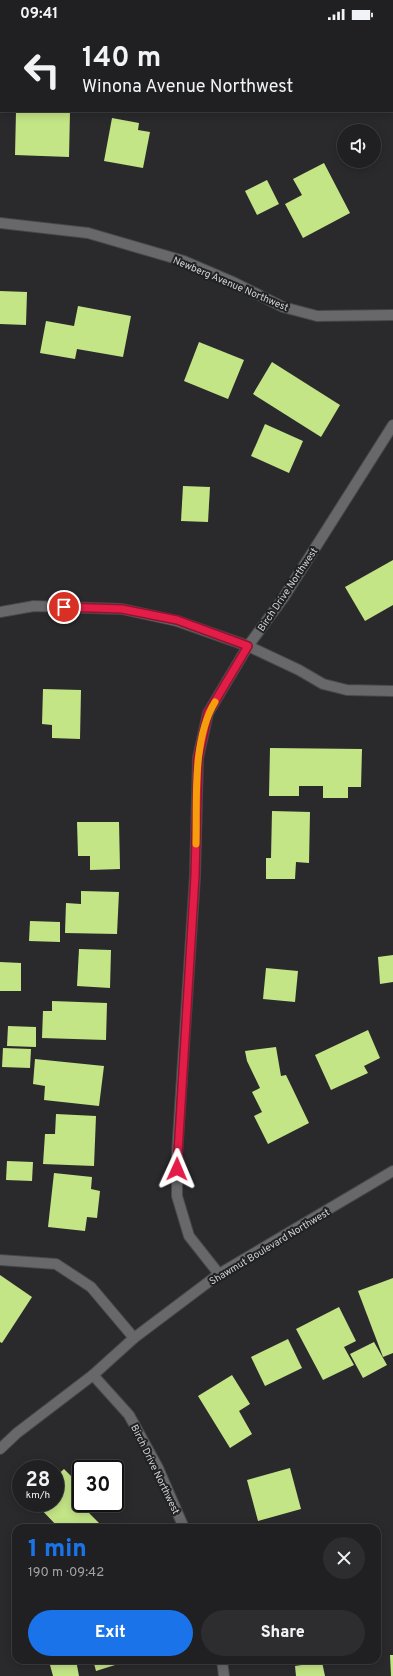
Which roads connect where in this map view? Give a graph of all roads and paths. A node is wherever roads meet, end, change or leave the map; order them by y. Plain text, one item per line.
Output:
1 (0, 223) edge
2 (393, 315) edge
3 (393, 425) edge
4 (0, 612) edge
5 (248, 646) junction
6 (393, 691) edge
7 (393, 1170) edge
8 (0, 1260) edge
9 (219, 1274) junction
10 (134, 1338) junction
11 (93, 1375) junction
12 (0, 1449) edge
13 (182, 1524) edge
14 (222, 1664) edge
15 (224, 1676) edge

1 - 2 street, Newberg Avenue Northwest
3 - 5 street, Birch Drive Northwest
4 - 5 street
5 - 6 street
5 - 9 street, Birch Drive Northwest
7 - 9 street, Shawmut Boulevard Northwest
8 - 10 street
9 - 10 street, Shawmut Boulevard Northwest
10 - 11 street, Shawmut Boulevard Northwest
11 - 12 street, Shawmut Boulevard Northwest
11 - 13 street, Birch Drive Northwest
14 - 15 street

